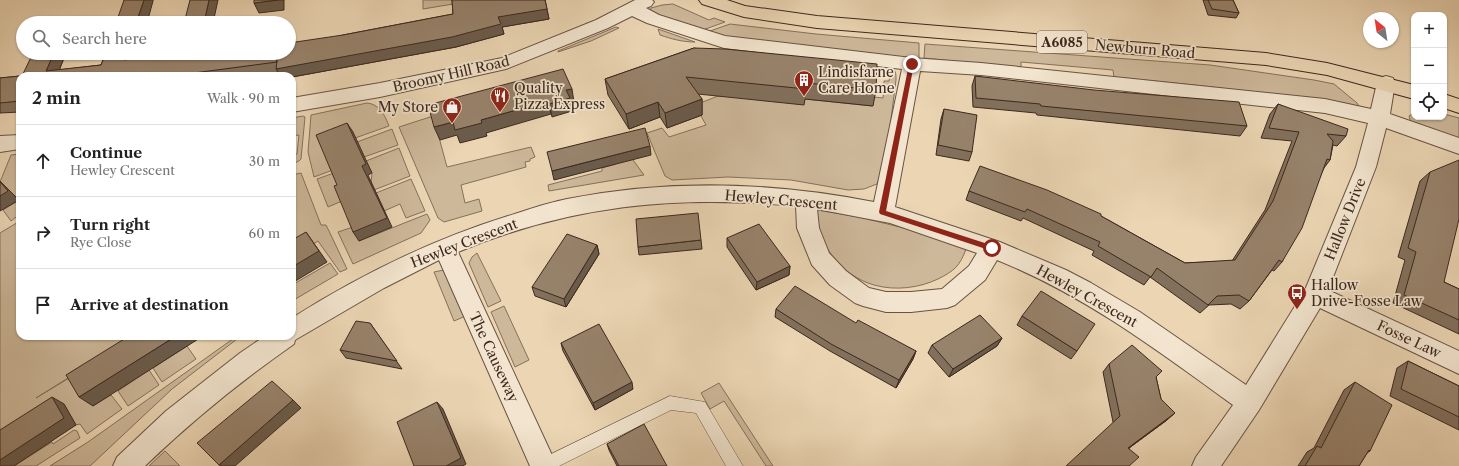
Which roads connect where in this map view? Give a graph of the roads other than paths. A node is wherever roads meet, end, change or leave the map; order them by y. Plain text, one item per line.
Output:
1 (708, 0) edge
2 (640, 4) edge
3 (912, 64) junction
4 (1386, 83) junction
5 (1411, 91) edge
6 (1447, 102) edge
7 (296, 104) edge
8 (1459, 106) edge
9 (1379, 118) junction
10 (16, 142) edge
11 (0, 144) edge
12 (1459, 146) edge
13 (806, 199) junction
14 (883, 212) junction
15 (444, 248) junction
16 (992, 248) junction
17 (1315, 295) junction
18 (296, 329) edge
19 (279, 340) edge
20 (1459, 363) edge
21 (1250, 402) junction
22 (126, 466) edge
23 (544, 466) edge
24 (735, 466) edge
25 (1205, 466) edge

1 - 4 main road, Newburn Road / A6085
2 - 3 street
2 - 7 street, Broomy Hill Road
3 - 9 street
3 - 14 street
4 - 5 main road, Newburn Road / A6085
4 - 9 street, Hallow Drive
6 - 8 main road
9 - 12 street
9 - 17 street, Hallow Drive
10 - 11 street
13 - 14 street, Hewley Crescent
13 - 15 street, Hewley Crescent
13 - 16 street
14 - 16 street, Hewley Crescent
15 - 18 street, Hewley Crescent
15 - 23 street, The Causeway
16 - 21 street, Hewley Crescent
17 - 20 street, Fosse Law
17 - 21 street, Hallow Drive
19 - 22 street
21 - 25 street, Hallow Drive
23 - 24 lane

